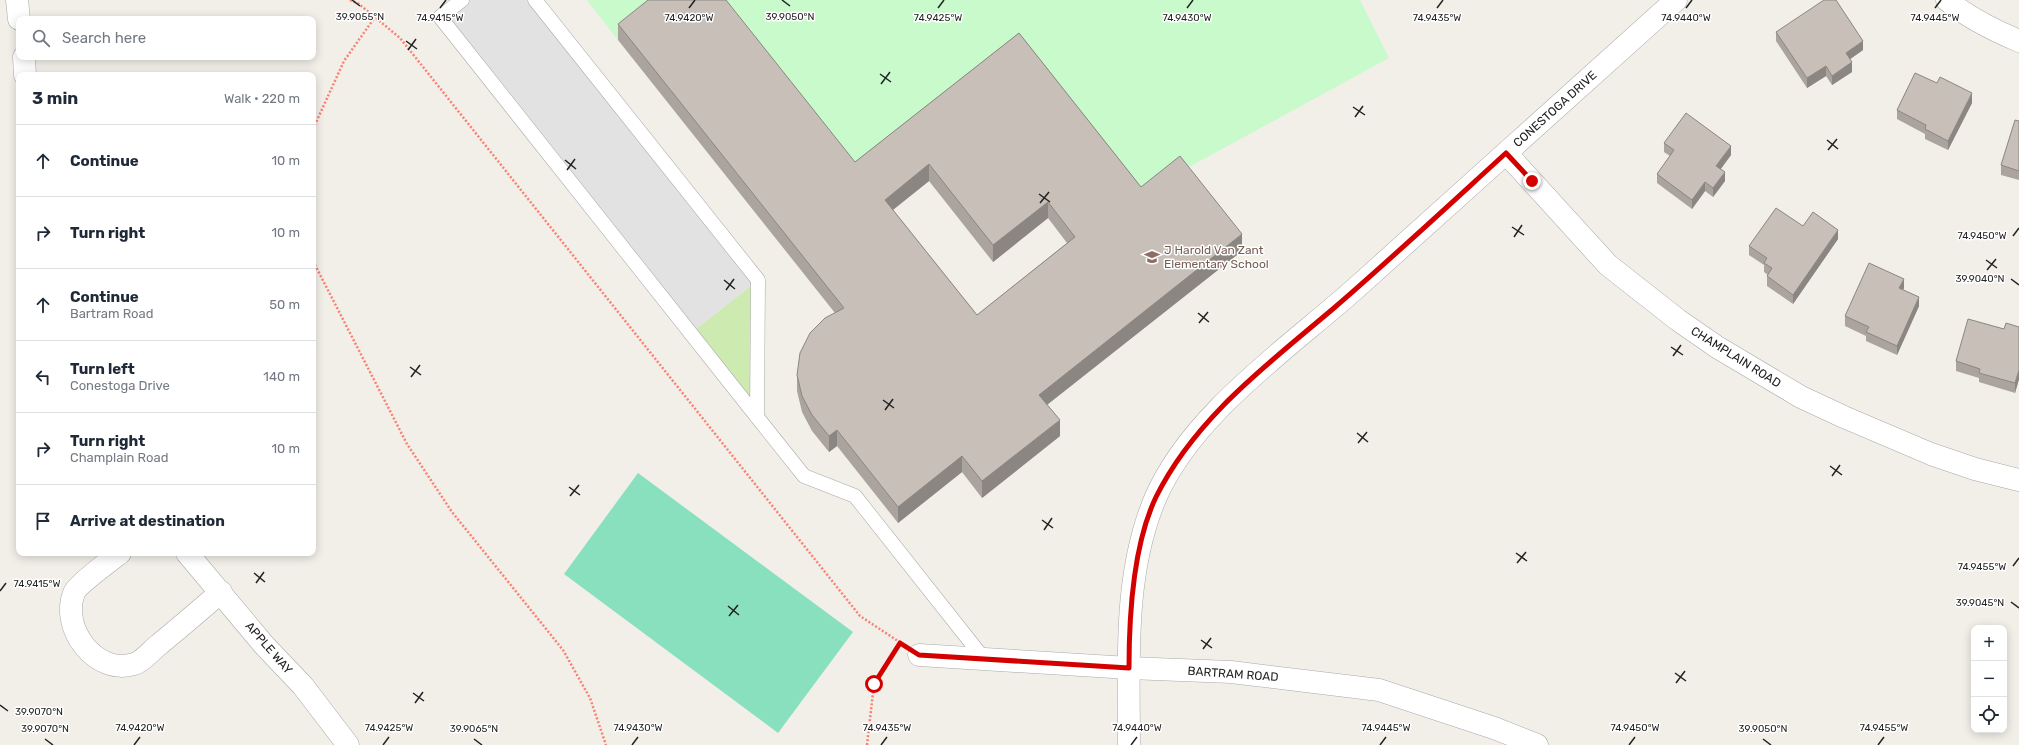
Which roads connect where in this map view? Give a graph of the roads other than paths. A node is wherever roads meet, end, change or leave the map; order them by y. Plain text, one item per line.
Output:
1 (17, 0) edge
2 (462, 0) edge
3 (535, 0) edge
4 (1676, 0) edge
5 (1947, 0) edge
6 (19, 16) edge
7 (2019, 41) edge
8 (24, 60) edge
9 (25, 72) edge
10 (1506, 153) junction
11 (757, 417) junction
12 (2019, 480) edge
13 (116, 556) edge
14 (190, 556) edge
15 (221, 592) junction
16 (919, 655) road end
17 (984, 659) junction
18 (1129, 668) junction
19 (348, 745) edge
20 (1129, 745) edge
21 (1537, 745) edge

1 - 6 street
2 - 11 lane
3 - 11 lane
4 - 10 street, CONESTOGA DRIVE
5 - 7 street
8 - 9 street
10 - 12 street, CHAMPLAIN ROAD
10 - 18 street, CONESTOGA DRIVE
11 - 17 lane
13 - 15 street
14 - 15 street, APPLE WAY
15 - 19 street, APPLE WAY
16 - 17 street, BARTRAM ROAD
17 - 18 street, BARTRAM ROAD
18 - 20 street, CONESTOGA DRIVE
18 - 21 street, BARTRAM ROAD

